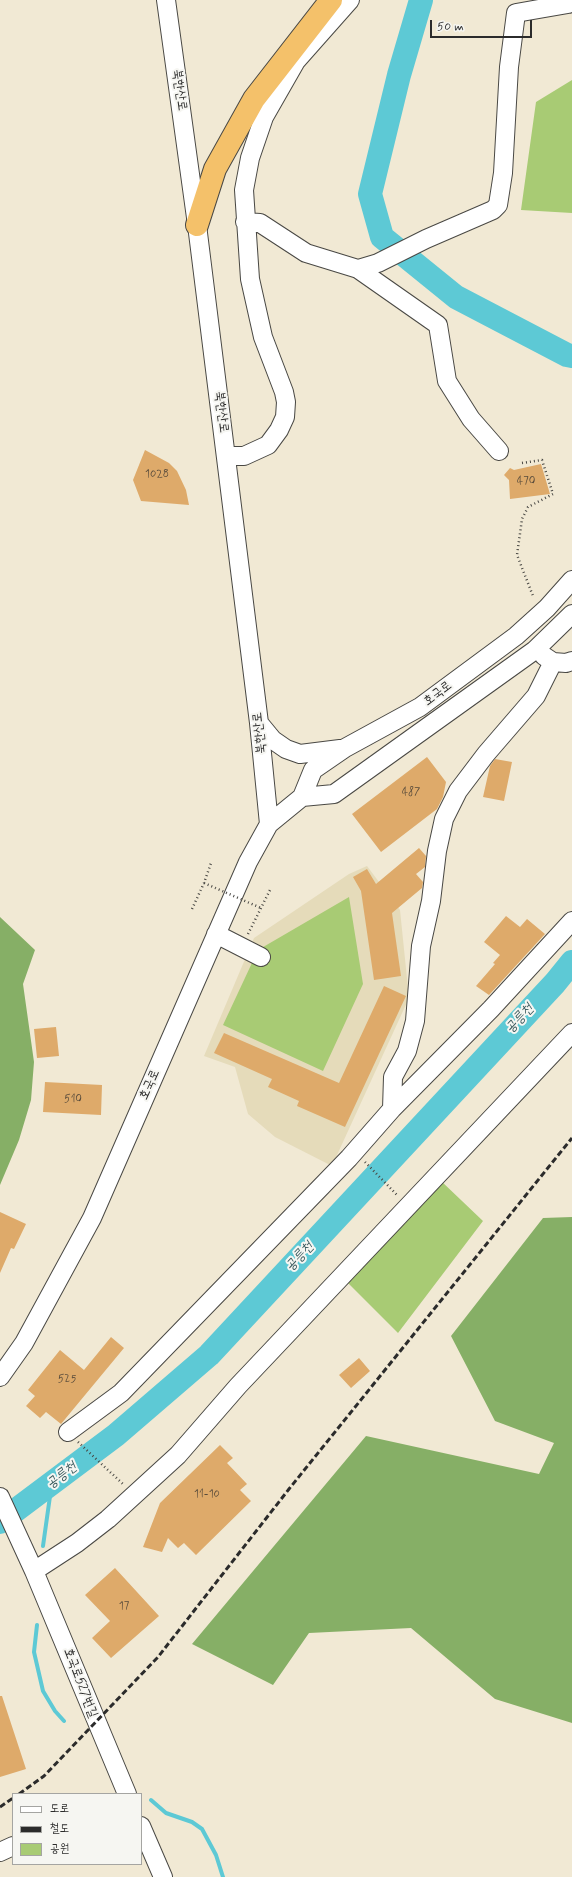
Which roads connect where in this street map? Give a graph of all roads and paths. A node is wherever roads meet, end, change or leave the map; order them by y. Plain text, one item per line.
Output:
1 (166, 0) edge
2 (331, 0) edge
3 (350, 0) edge
4 (566, 0) edge
5 (245, 222) junction
6 (197, 225) junction
7 (358, 268) junction
8 (499, 451) dead end
9 (226, 456) junction
10 (522, 464) dead end
11 (572, 580) edge
12 (533, 596) dead end
13 (572, 614) edge
14 (535, 650) junction
15 (572, 661) edge
16 (553, 662) junction
17 (259, 723) junction
18 (345, 748) junction
19 (302, 797) junction
20 (269, 824) junction
21 (211, 863) dead end
22 (204, 883) junction
23 (271, 888) dead end
24 (261, 908) junction
25 (192, 909) dead end
26 (572, 921) edge
27 (216, 934) junction
28 (246, 938) dead end
29 (261, 957) dead end
30 (572, 1033) edge
31 (392, 1109) junction
32 (364, 1162) dead end
33 (399, 1196) dead end
34 (0, 1377) edge
35 (68, 1432) joint
36 (125, 1486) dead end
37 (0, 1497) edge
38 (34, 1571) junction
39 (124, 1793) edge
40 (142, 1828) edge
41 (12, 1846) edge
42 (0, 1852) edge
43 (163, 1877) edge

1 - 6 street, 북한산로
2 - 6 highway
3 - 5 street
4 - 7 street
5 - 7 street
5 - 9 street
6 - 9 street, 북한산로
7 - 8 street
9 - 17 street, 북한산로
10 - 12 path
11 - 18 street, 호국로
13 - 14 street, 호국로
14 - 16 street
14 - 19 street, 호국로
15 - 16 street
16 - 31 street
17 - 18 street
17 - 20 street, 북한산로
18 - 19 street, 호국로
19 - 20 street, 호국로
20 - 27 street, 호국로
21 - 22 path
22 - 24 path, bridge
22 - 25 path
23 - 24 path
24 - 28 path
26 - 31 street
27 - 29 street
27 - 34 street, 호국로
30 - 38 street
31 - 35 street
32 - 33 path
35 - 36 path
37 - 38 street, 호국로527번길
38 - 39 street, 호국로527번길
40 - 43 street
41 - 42 street

